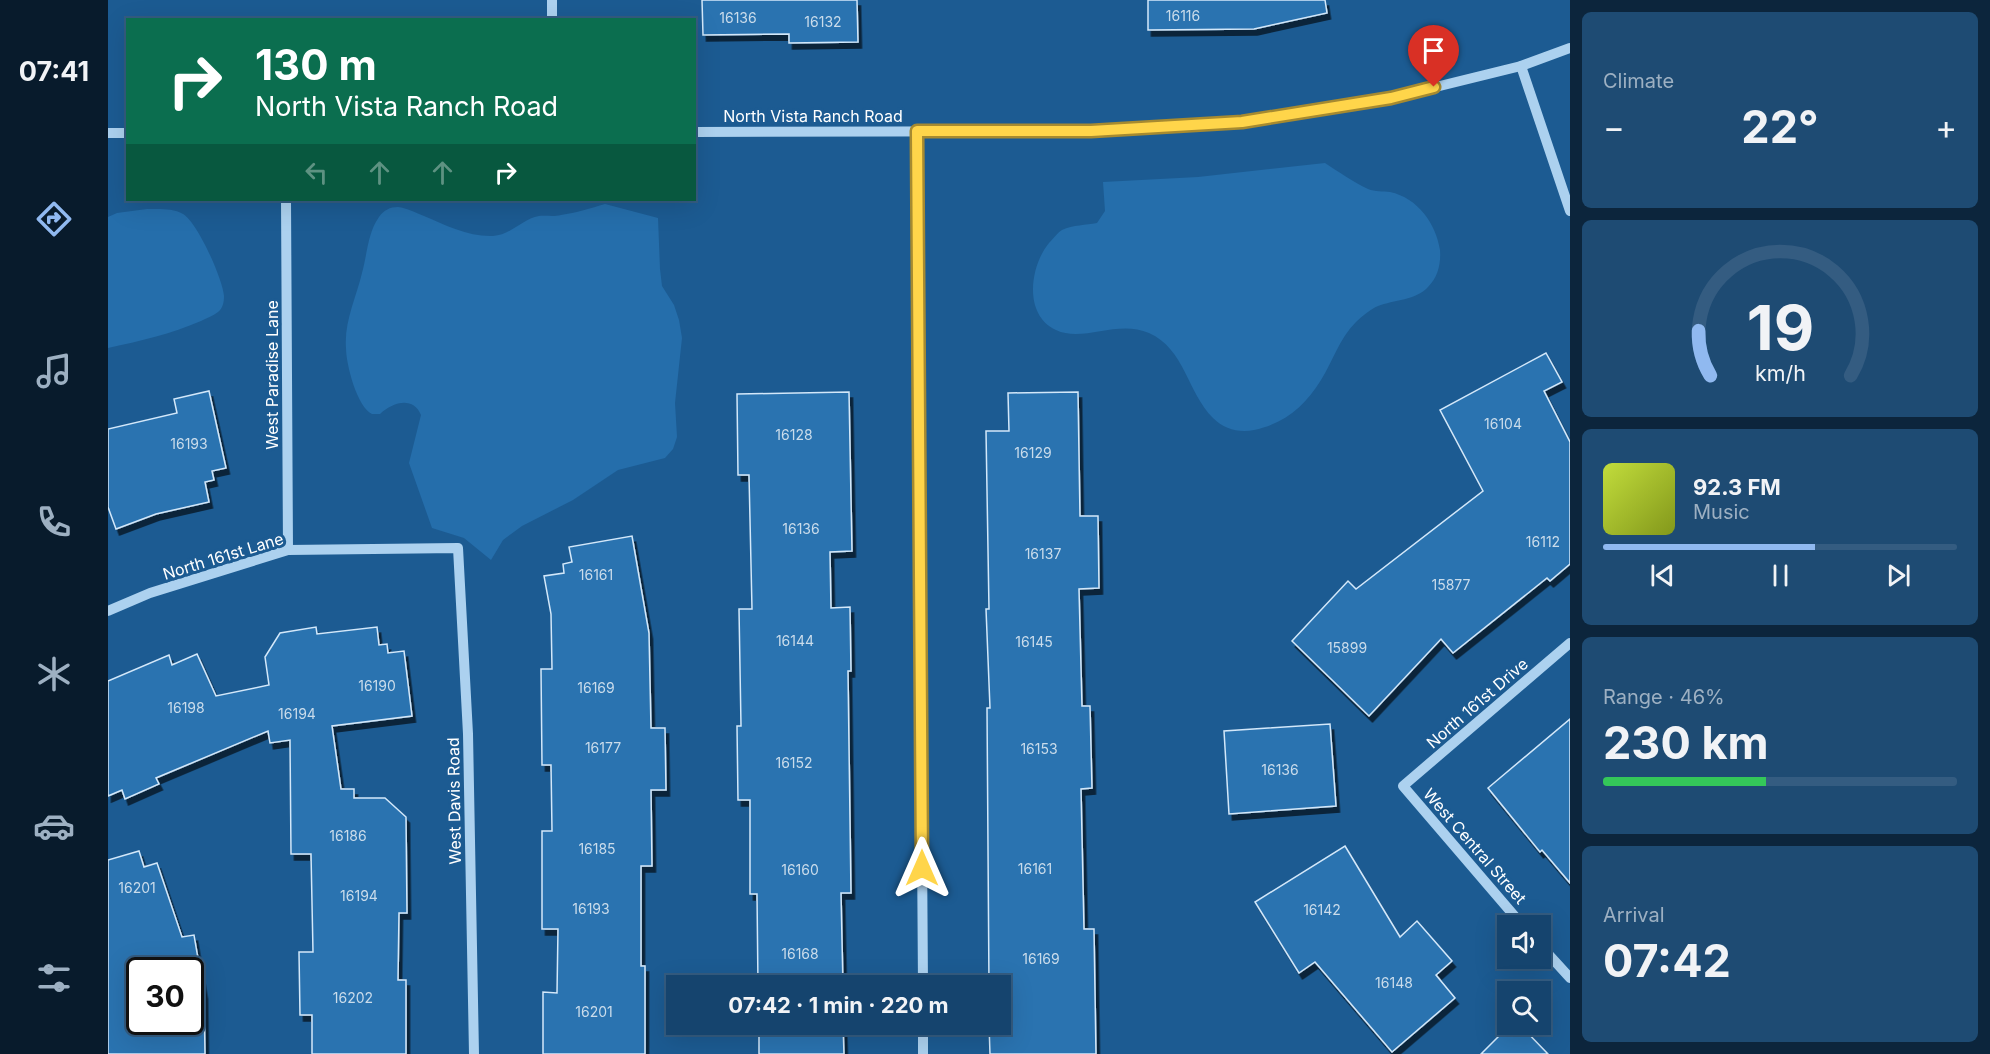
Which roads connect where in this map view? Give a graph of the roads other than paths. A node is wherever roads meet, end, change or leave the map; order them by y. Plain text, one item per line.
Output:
1 (552, 0) edge
2 (552, 18) edge
3 (1570, 48) edge
4 (1521, 66) junction
5 (917, 131) junction
6 (696, 132) edge
7 (108, 133) edge
8 (126, 133) edge
9 (286, 201) edge
10 (1570, 211) edge
11 (458, 548) joint
12 (288, 550) junction
13 (108, 611) edge
14 (1570, 643) edge
15 (1404, 786) joint
16 (1515, 915) edge
17 (1551, 957) edge
18 (923, 975) edge
19 (1570, 978) edge
20 (923, 1035) edge
21 (474, 1054) edge
22 (923, 1054) edge

1 - 2 street
3 - 4 street, North Vista Ranch Road
4 - 5 street, North Vista Ranch Road
4 - 10 street
5 - 6 street, North Vista Ranch Road
5 - 18 street
7 - 8 street
9 - 12 street, West Paradise Lane
11 - 12 street, North 161st Lane
11 - 21 street, West Davis Road
12 - 13 street, North 161st Lane
14 - 15 street, North 161st Drive
15 - 16 street, West Central Street
17 - 19 street
20 - 22 street

